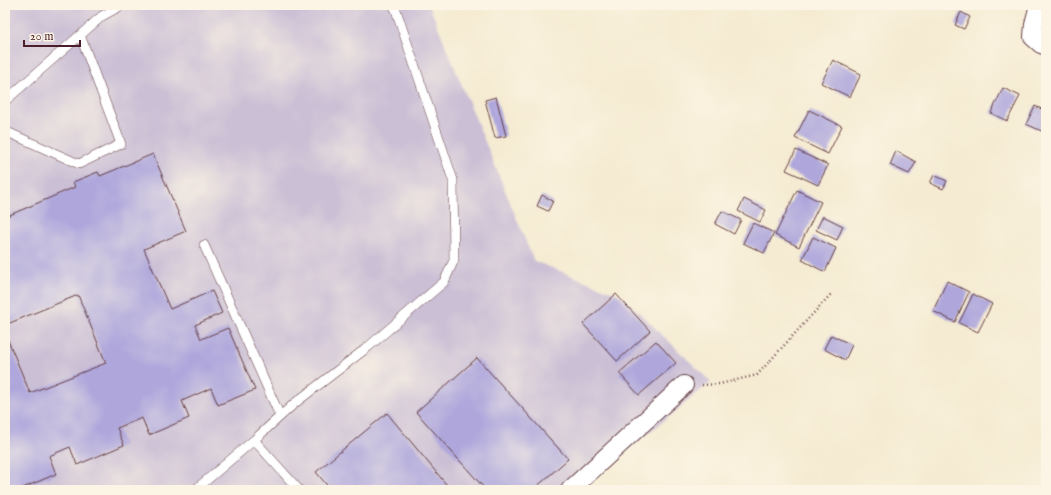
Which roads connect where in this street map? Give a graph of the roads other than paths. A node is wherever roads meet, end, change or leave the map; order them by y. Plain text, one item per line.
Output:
1 (122, 5) edge
2 (393, 5) edge
3 (1039, 5) edge
4 (80, 35) junction
5 (1046, 46) edge
6 (5, 101) edge
7 (5, 131) edge
8 (204, 245) dead end
9 (684, 385) road end
10 (280, 416) junction
11 (254, 440) junction
12 (195, 490) edge
13 (299, 490) edge
14 (570, 490) edge

1 - 4 lane
2 - 10 lane
3 - 5 street
4 - 6 lane
4 - 7 lane
8 - 10 lane
9 - 14 street
10 - 11 lane
11 - 12 lane
11 - 13 lane

